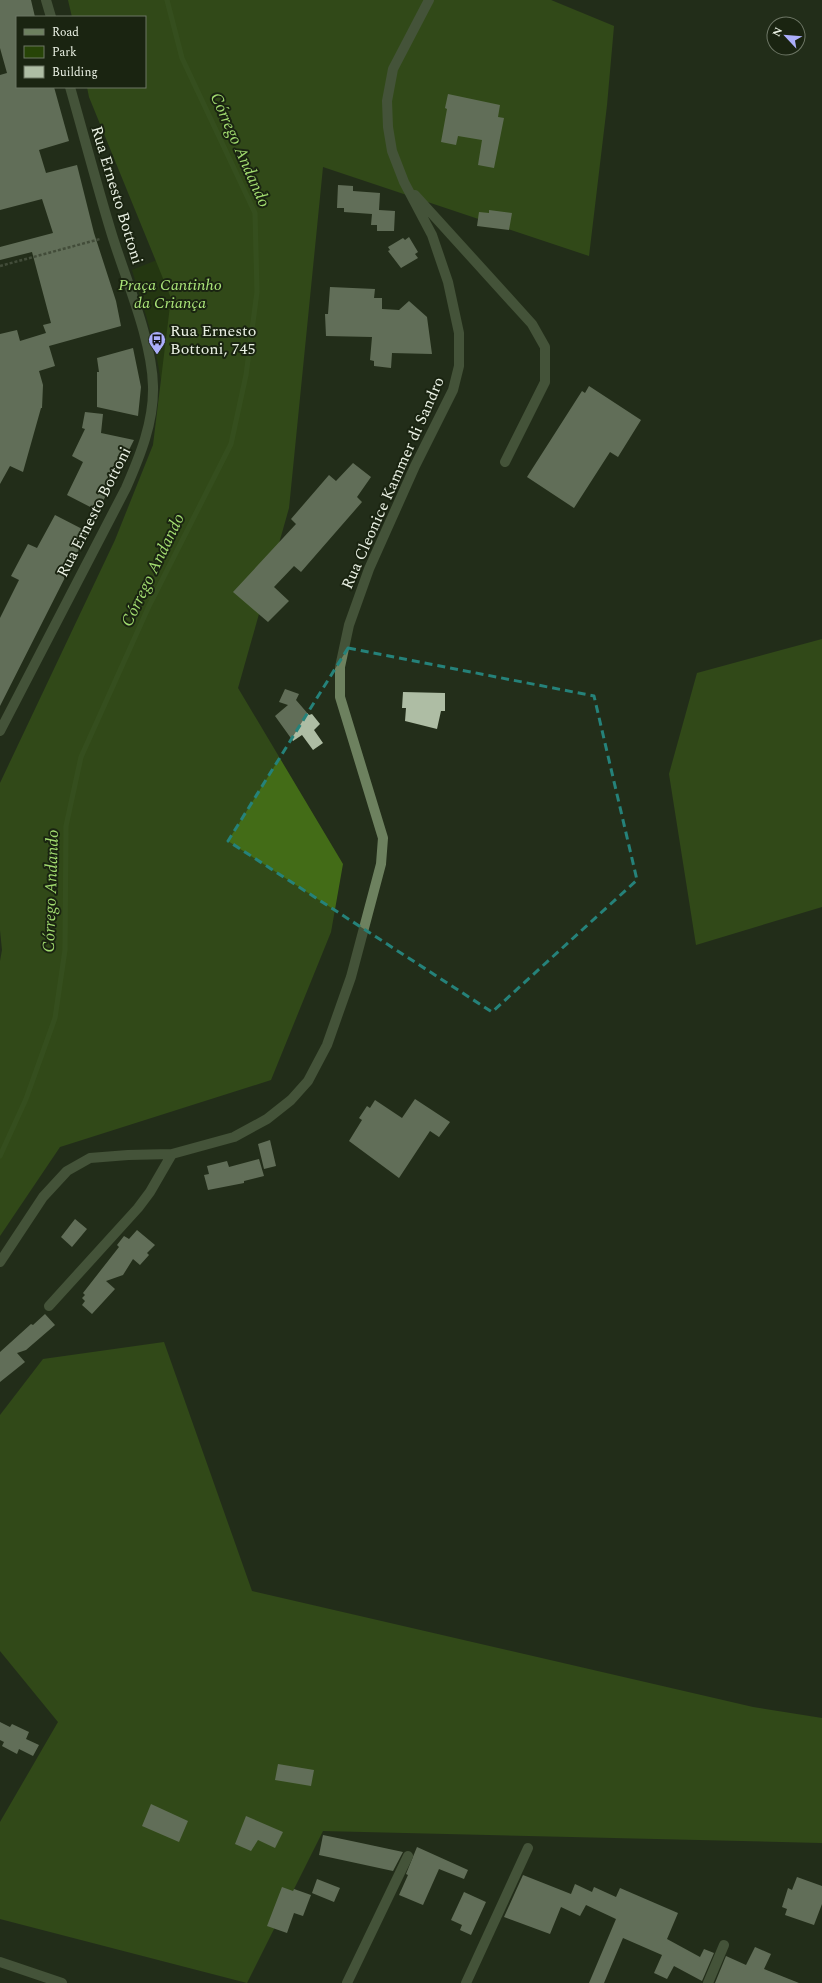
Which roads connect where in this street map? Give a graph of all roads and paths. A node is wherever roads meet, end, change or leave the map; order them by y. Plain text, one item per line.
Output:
1 (46, 0) edge
2 (429, 0) edge
3 (50, 16) edge
4 (70, 88) edge
5 (404, 182) junction
6 (112, 236) junction
7 (0, 266) edge
8 (506, 462) dead end
9 (0, 731) edge
10 (172, 1154) junction
11 (0, 1262) edge
12 (49, 1306) dead end
13 (528, 1848) dead end
14 (408, 1856) dead end
15 (724, 1945) dead end
16 (0, 1962) edge
17 (62, 1983) edge
18 (347, 1983) edge
19 (466, 1983) edge
20 (708, 1983) edge

1 - 3 street
2 - 5 street, Rua Cleonice Kammer di Sandro
4 - 6 street, Rua Ernesto Bottoni
5 - 8 street
5 - 10 street, Rua Cleonice Kammer di Sandro
6 - 7 path
6 - 9 street, Rua Ernesto Bottoni
10 - 11 street, Rua Cleonice Kammer di Sandro
10 - 12 street
13 - 19 street
14 - 18 street
15 - 20 street
16 - 17 street

